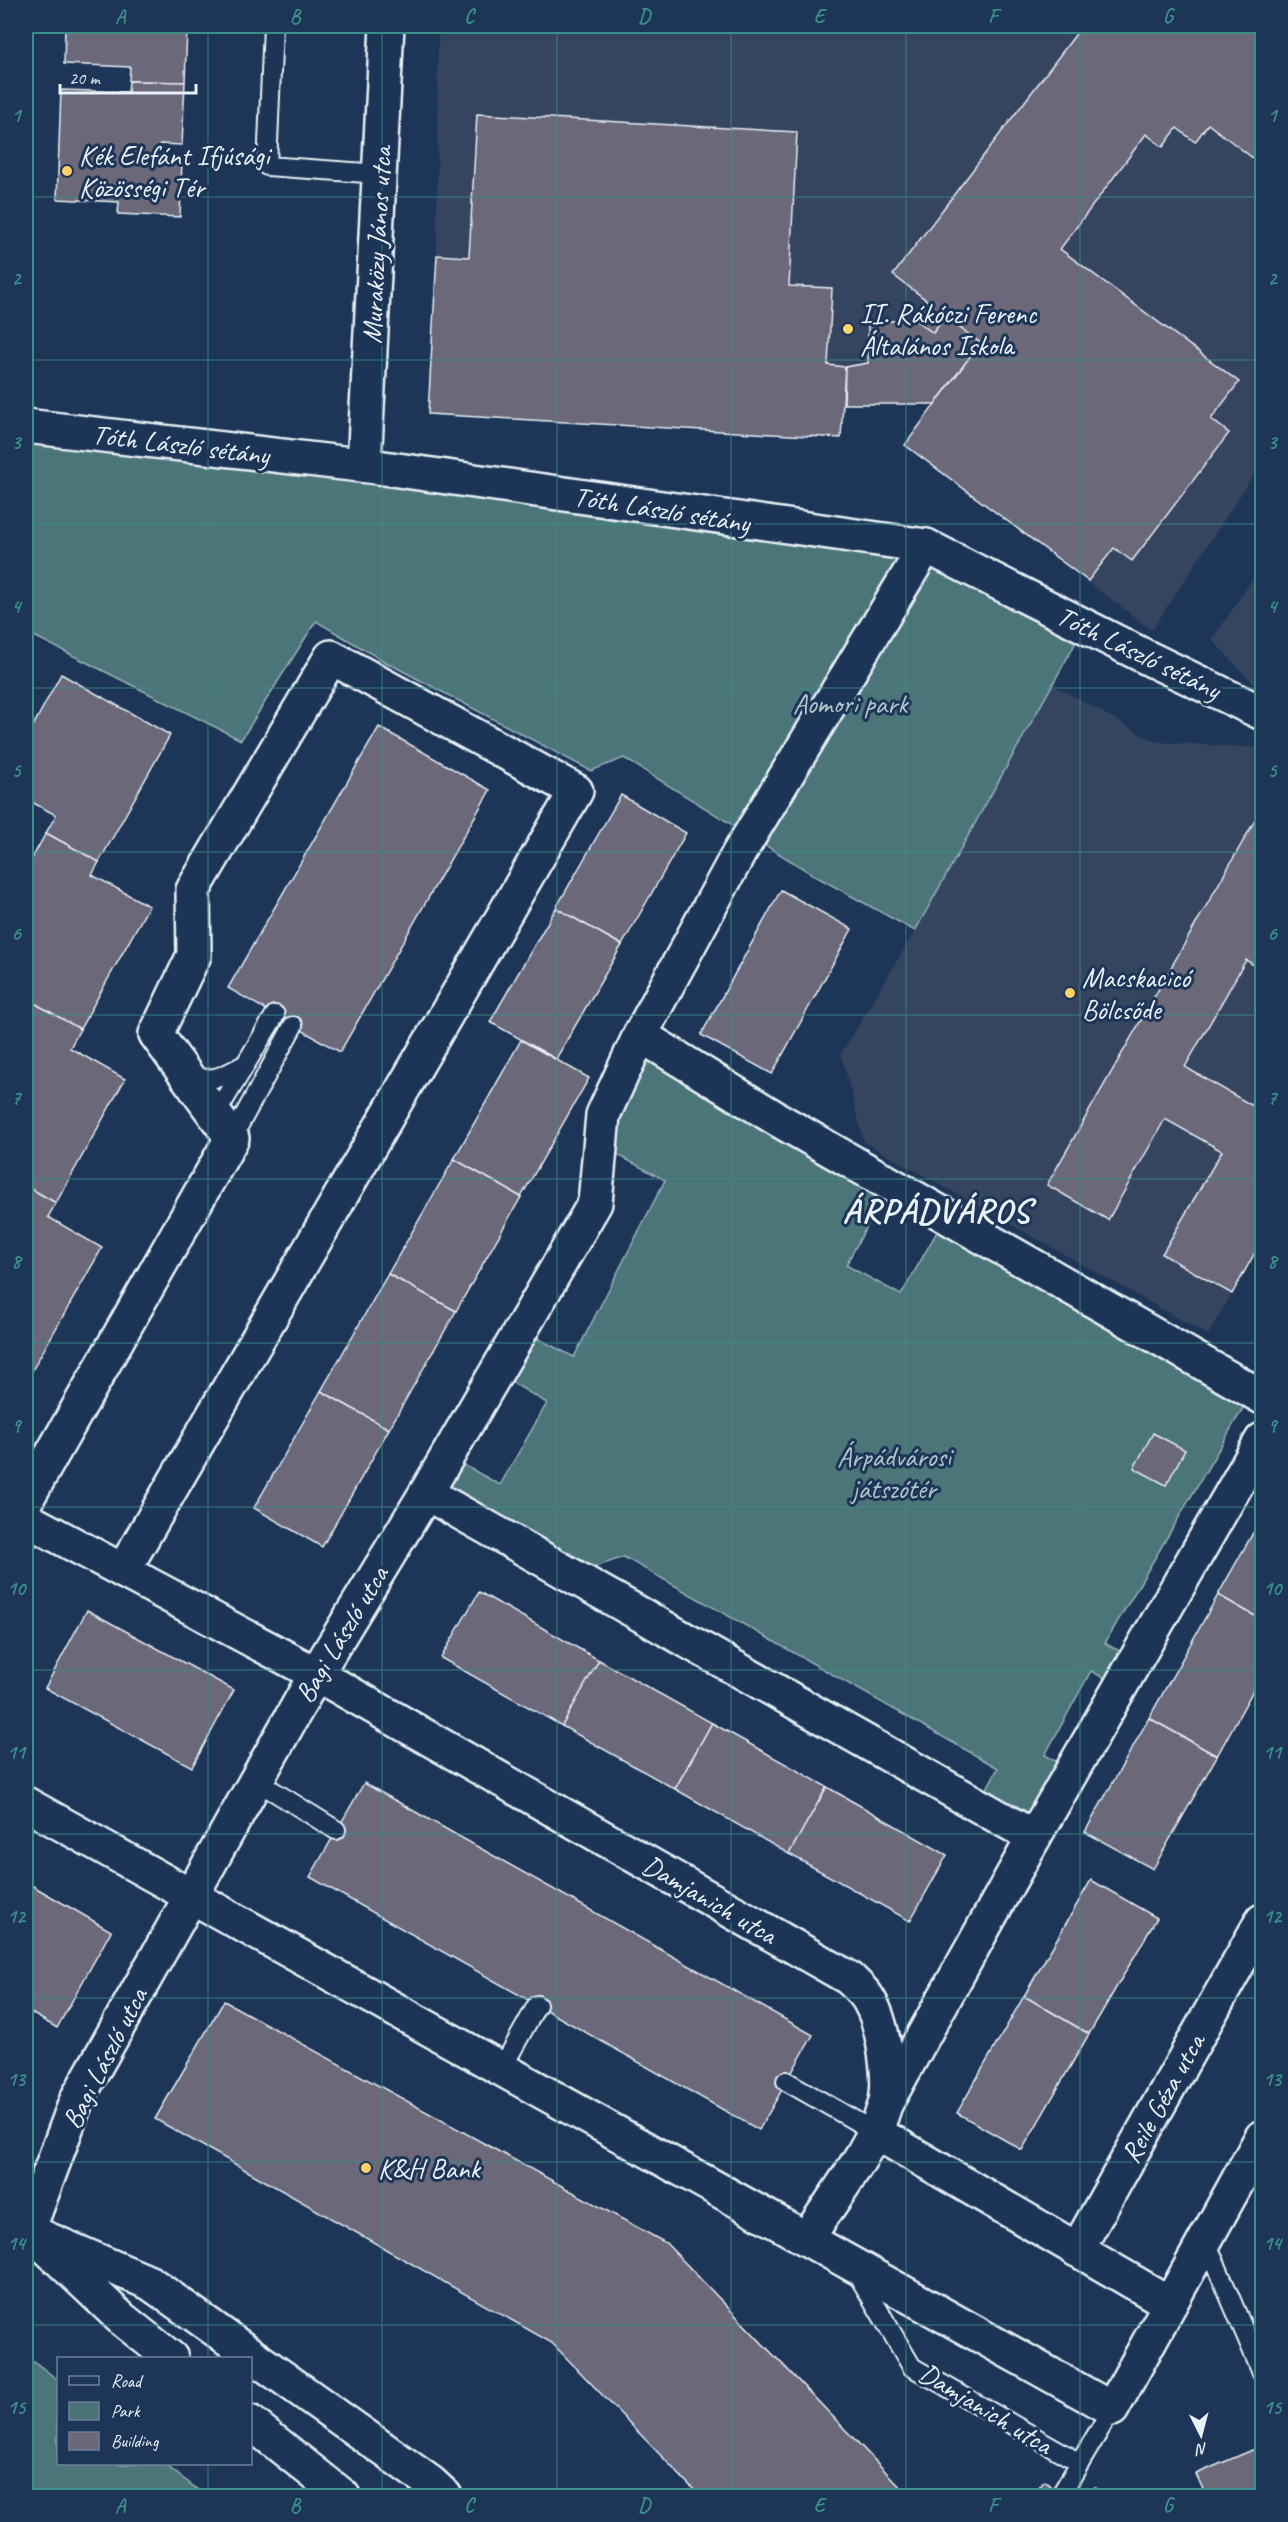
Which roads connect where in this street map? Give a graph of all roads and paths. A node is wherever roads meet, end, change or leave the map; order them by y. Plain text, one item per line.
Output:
1 (273, 26) edge
2 (387, 26) edge
3 (380, 174) junction
4 (26, 426) edge
5 (364, 465) junction
6 (926, 546) junction
7 (1263, 713) edge
8 (275, 1015) dead end
9 (293, 1026) dead end
10 (640, 1035) junction
11 (246, 1064) junction
12 (185, 1073) junction
13 (223, 1127) junction
14 (1263, 1397) edge
15 (1263, 1440) edge
16 (426, 1493) junction
17 (26, 1500) edge
18 (26, 1519) edge
19 (123, 1571) junction
20 (316, 1674) junction
21 (257, 1781) junction
22 (26, 1804) edge
23 (336, 1830) dead end
24 (1034, 1837) junction
25 (191, 1897) junction
26 (1258, 1941) edge
27 (537, 2005) dead end
28 (501, 2070) junction
29 (786, 2081) dead end
30 (880, 2117) junction
31 (1263, 2137) edge
32 (26, 2232) edge
33 (1205, 2239) junction
34 (807, 2240) junction
35 (1077, 2250) junction
36 (851, 2264) junction
37 (1168, 2303) junction
38 (170, 2357) edge
39 (1263, 2373) edge
40 (1112, 2409) junction
41 (252, 2424) edge
42 (1068, 2456) dead end
43 (343, 2496) edge
44 (445, 2496) edge
45 (1060, 2496) edge

1 - 3 lane
2 - 3 street, Muraközy János utca
3 - 5 street, Muraközy János utca
4 - 5 street, Tóth László sétány
5 - 6 street, Tóth László sétány
6 - 7 street, Tóth László sétány
6 - 10 street, Bagi László utca
8 - 11 lane
9 - 13 lane
10 - 14 street
10 - 16 street, Bagi László utca
11 - 12 lane
11 - 13 lane
12 - 13 street
12 - 19 street
13 - 17 street
15 - 24 street
16 - 20 street, Bagi László utca
16 - 24 street
18 - 19 street, Damjanich utca
19 - 20 street, Damjanich utca
20 - 21 street, Bagi László utca
20 - 30 street, Damjanich utca
21 - 23 lane
21 - 25 street, Bagi László utca
22 - 25 street, Damjanich utca
24 - 30 street
25 - 28 street, Damjanich utca
25 - 32 street, Bagi László utca
26 - 35 street, Reile Géza utca
27 - 28 lane
28 - 34 street, Damjanich utca
29 - 30 lane
30 - 34 street
30 - 35 street
31 - 33 street
32 - 38 street
32 - 44 street
33 - 37 street
33 - 39 lane
34 - 36 street, Damjanich utca
35 - 37 street
36 - 40 street, Damjanich utca
36 - 42 lane, Damjanich utca
37 - 40 street
40 - 45 lane
41 - 43 street

